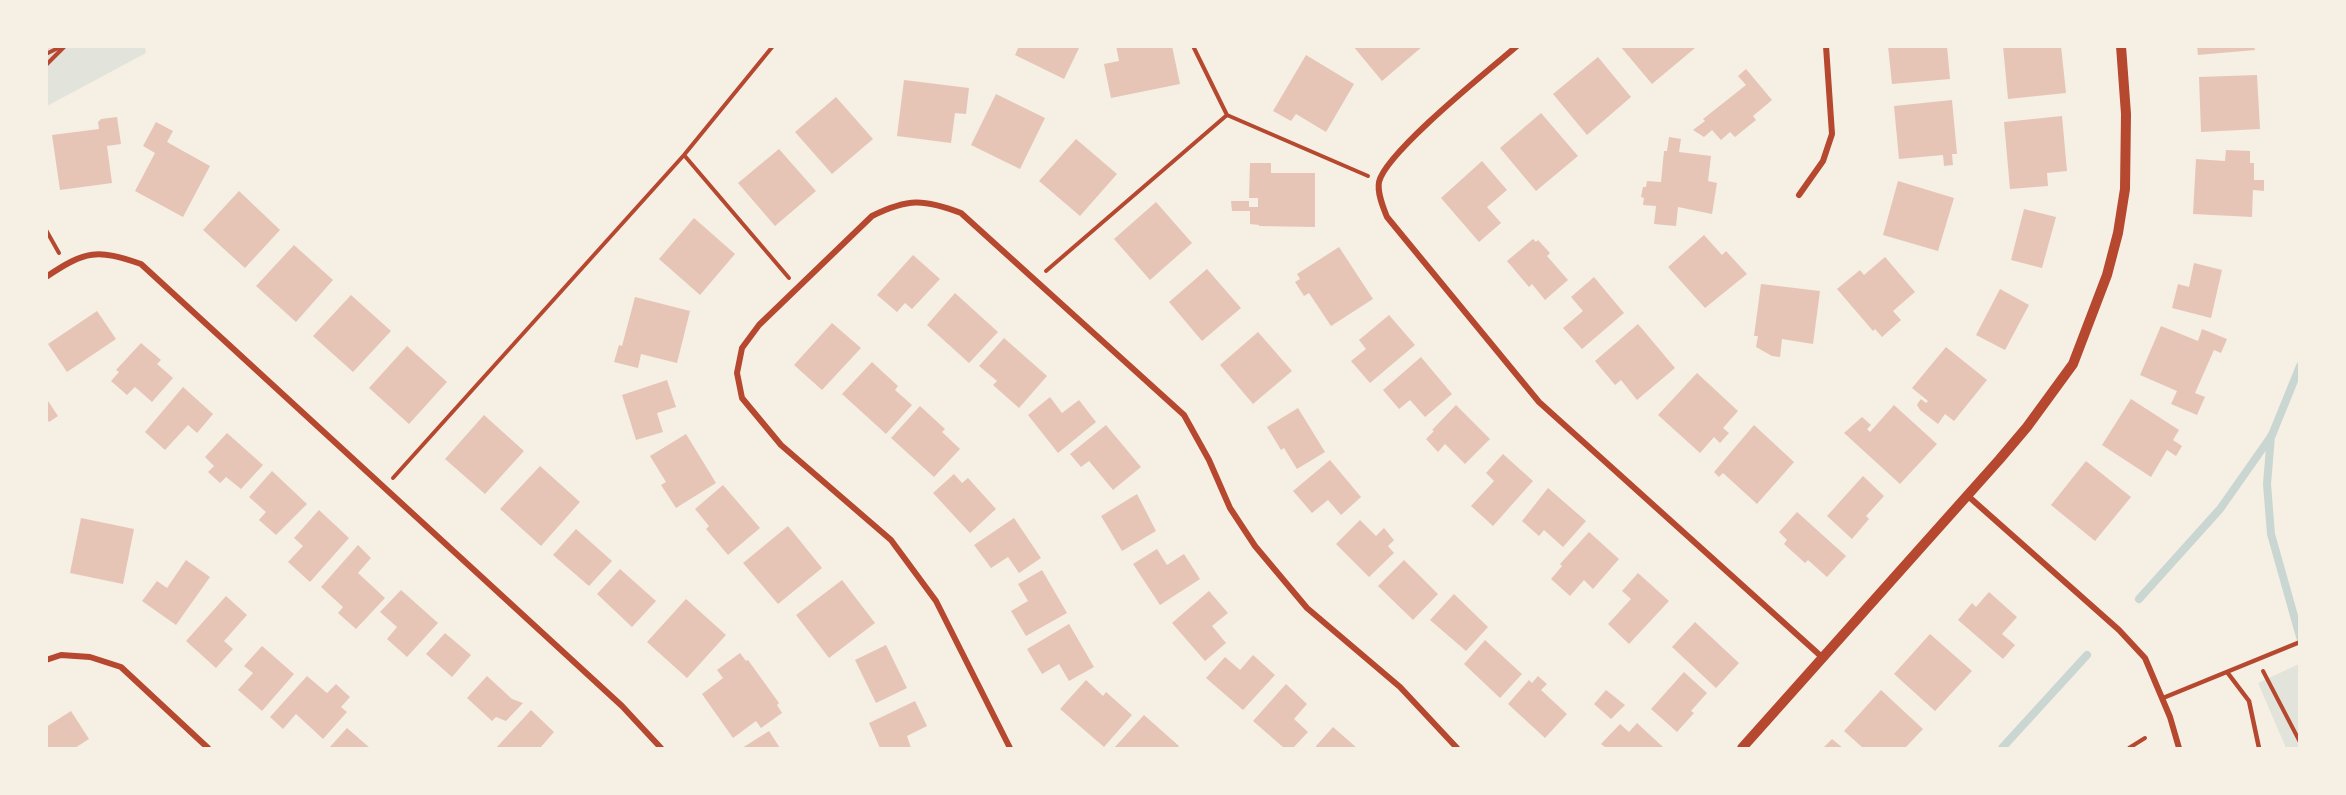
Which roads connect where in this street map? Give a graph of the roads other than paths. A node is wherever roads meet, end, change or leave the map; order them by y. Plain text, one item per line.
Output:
1 (1517, 46) edge
2 (1826, 46) edge
3 (2121, 46) edge
4 (1799, 195) dead end
5 (46, 277) edge
6 (1968, 496) junction
7 (2300, 642) edge
8 (1823, 658) junction
9 (46, 660) edge
10 (2227, 672) junction
11 (2163, 698) junction
12 (208, 748) edge
13 (660, 748) edge
14 (1010, 748) edge
15 (1457, 748) edge
16 (1742, 748) edge
17 (2179, 748) edge
18 (2259, 748) edge

1 - 8 street
2 - 4 street
3 - 6 street
5 - 13 street
6 - 8 street
6 - 11 street
7 - 10 lane
8 - 16 street
9 - 12 street
10 - 11 lane
10 - 18 lane
11 - 17 street
14 - 15 street

